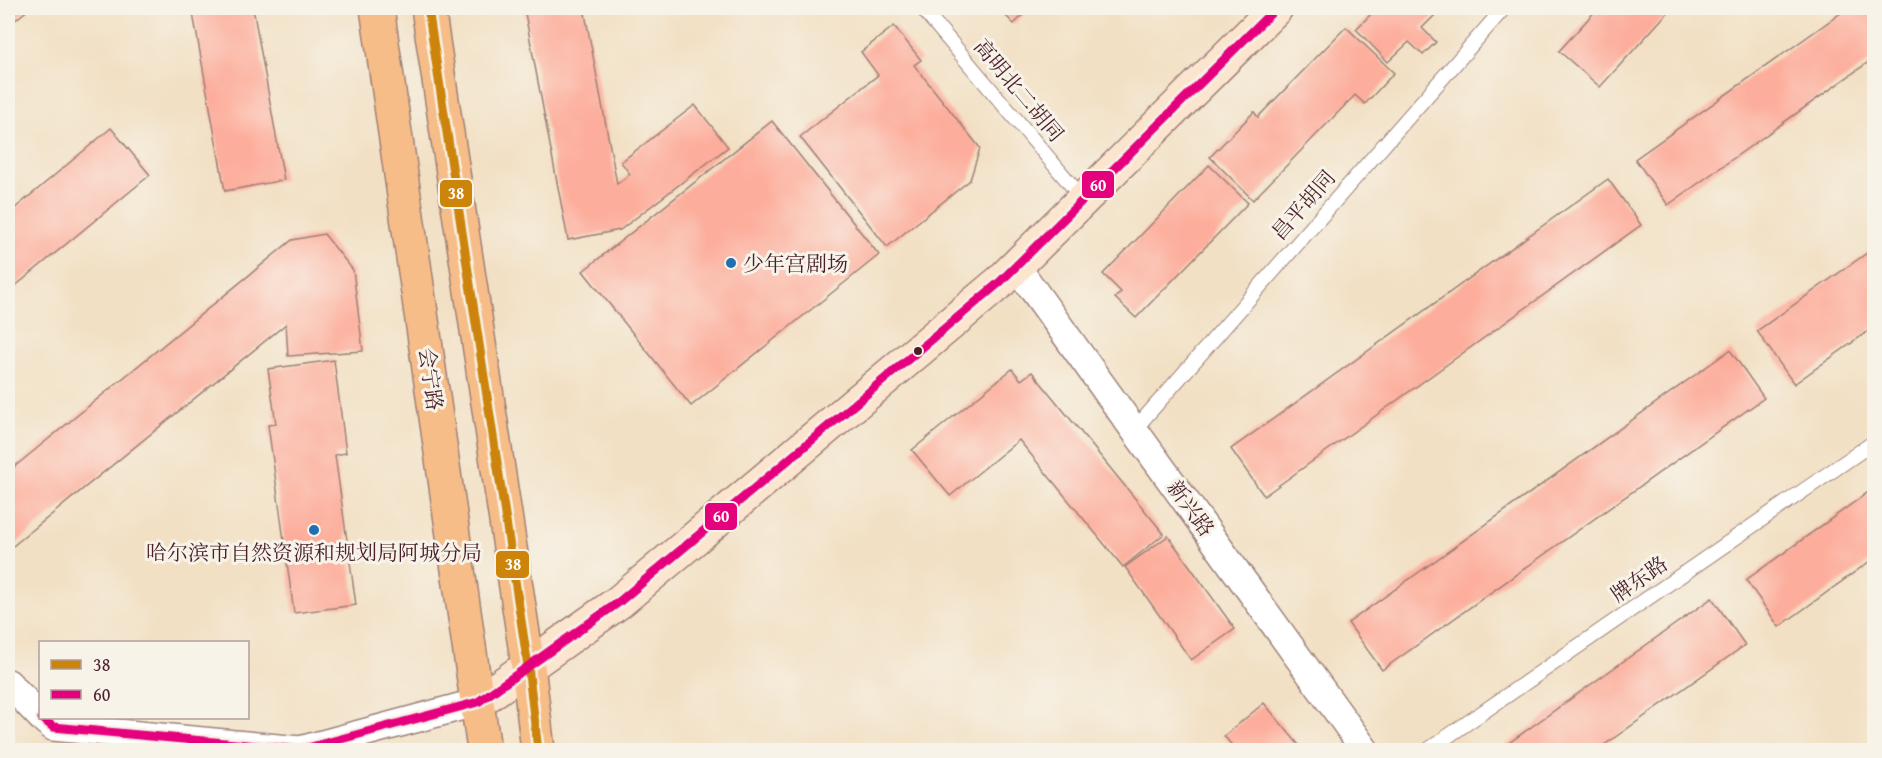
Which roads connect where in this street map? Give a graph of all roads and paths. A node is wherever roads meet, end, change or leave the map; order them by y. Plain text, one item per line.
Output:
1 (377, 8) edge
2 (428, 8) edge
3 (922, 8) edge
4 (1276, 8) edge
5 (1504, 8) edge
6 (1083, 199) junction
7 (1016, 266) junction
8 (1134, 430) junction
9 (1875, 442) edge
10 (528, 666) junction
11 (8, 683) edge
12 (478, 702) junction
13 (39, 714) edge
14 (44, 719) edge
15 (484, 750) edge
16 (538, 750) edge
17 (1365, 750) edge
18 (1428, 750) edge

1 - 12 main road, 会宁路
2 - 10 main road
3 - 6 lane, 高明北二胡同
4 - 6 street
5 - 8 lane, 昌平胡同
6 - 7 street
7 - 8 street, 新兴路
7 - 10 street
8 - 17 street, 新兴路
9 - 18 lane, 牌东路
10 - 12 street
10 - 16 main road
11 - 13 street
12 - 14 street
12 - 15 main road, 会宁路

